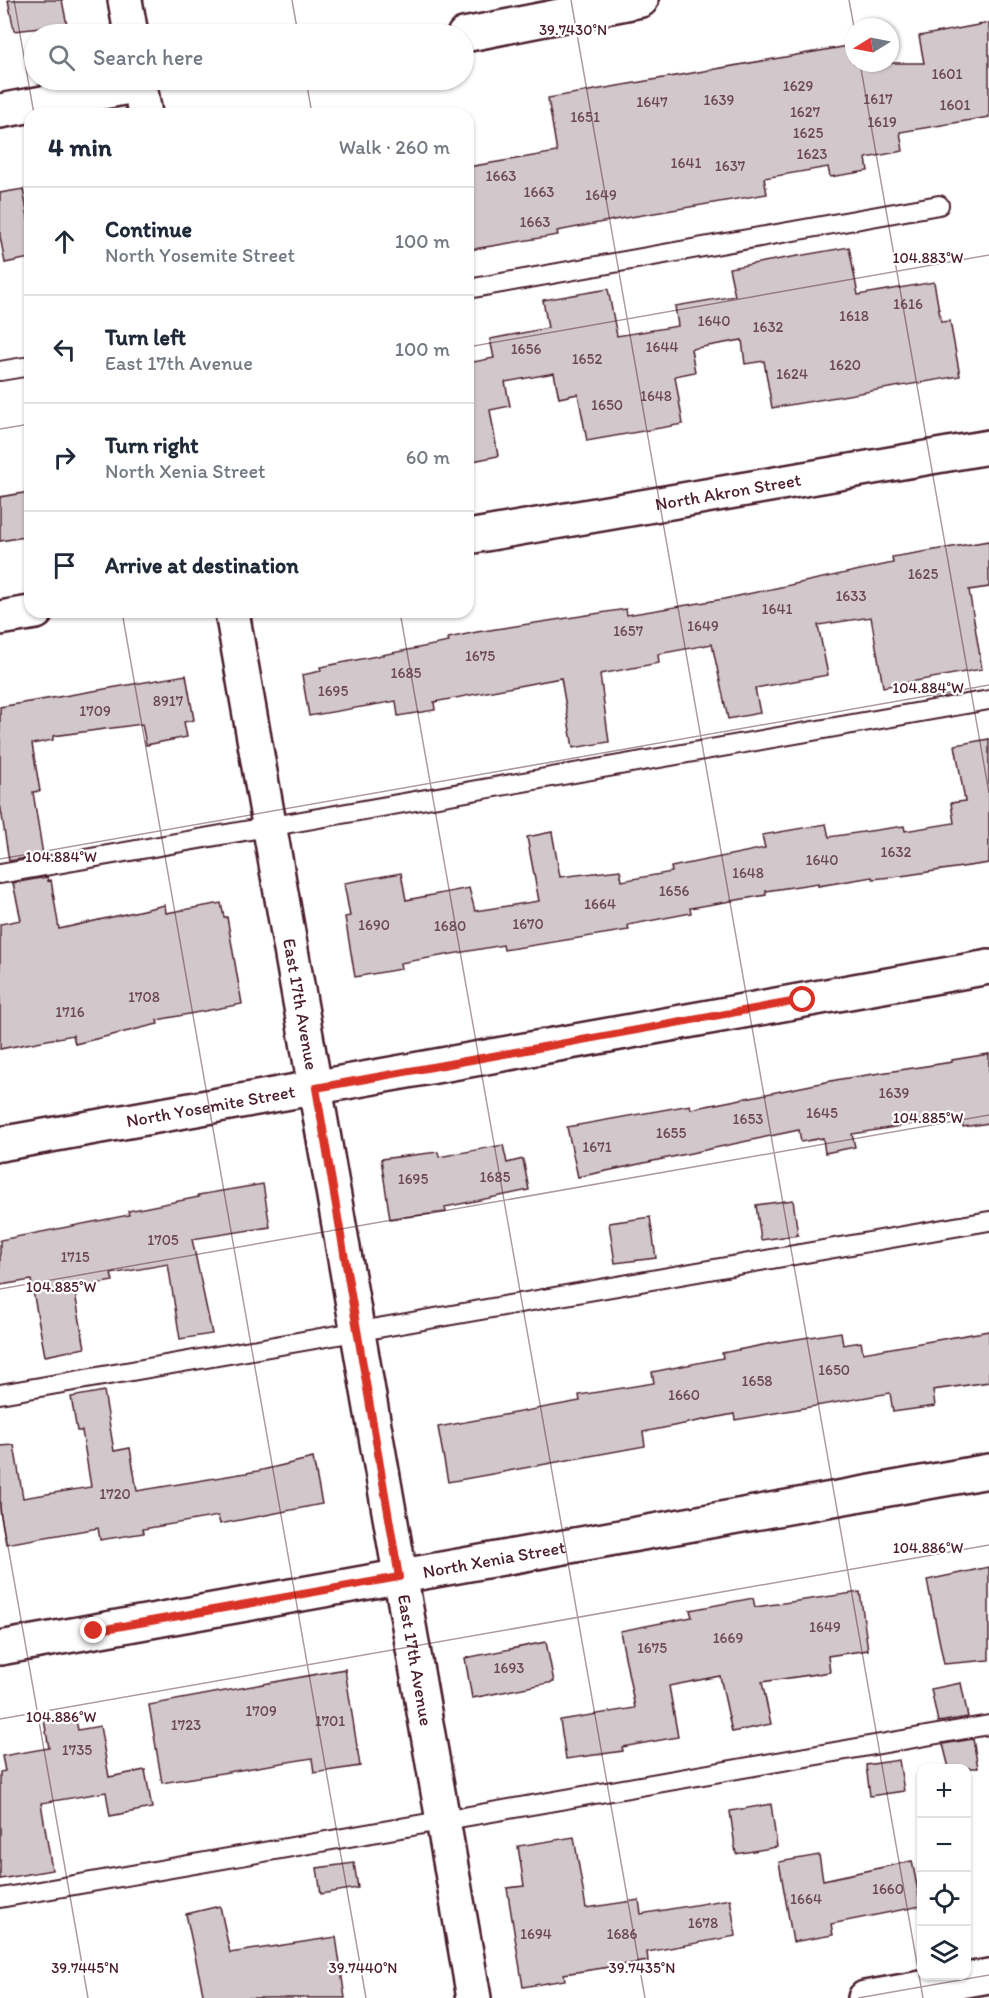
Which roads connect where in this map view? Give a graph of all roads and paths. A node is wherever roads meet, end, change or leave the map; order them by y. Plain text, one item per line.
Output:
1 (124, 0) edge
2 (641, 0) edge
3 (129, 24) edge
4 (474, 33) edge
5 (141, 93) edge
6 (0, 111) edge
7 (939, 205) dead end
8 (474, 288) edge
9 (24, 367) edge
10 (0, 371) edge
11 (989, 447) edge
12 (474, 536) edge
13 (24, 614) edge
14 (0, 618) edge
15 (233, 618) edge
16 (989, 700) edge
17 (270, 826) junction
18 (0, 874) edge
19 (989, 967) edge
20 (316, 1088) junction
21 (0, 1144) edge
22 (989, 1221) edge
23 (357, 1332) junction
24 (0, 1394) edge
25 (989, 1471) edge
26 (399, 1577) junction
27 (0, 1648) edge
28 (989, 1725) edge
29 (443, 1820) junction
30 (0, 1898) edge
31 (989, 1976) edge
32 (474, 1998) edge
33 (865, 1998) edge

1 - 3 street
2 - 4 street
5 - 6 street
7 - 8 lane
9 - 10 lane
11 - 12 street, North Akron Street
13 - 14 street
15 - 17 street, East 17th Avenue
16 - 17 lane
17 - 18 lane
17 - 20 street, East 17th Avenue
19 - 20 street, North Yosemite Street
20 - 21 street, North Yosemite Street
20 - 23 street, East 17th Avenue
22 - 23 lane
23 - 24 lane
23 - 26 street, East 17th Avenue
25 - 26 street, North Xenia Street
26 - 27 street, North Xenia Street
26 - 29 street, East 17th Avenue
28 - 29 lane
29 - 30 lane
29 - 32 street, East 17th Avenue
31 - 33 street

